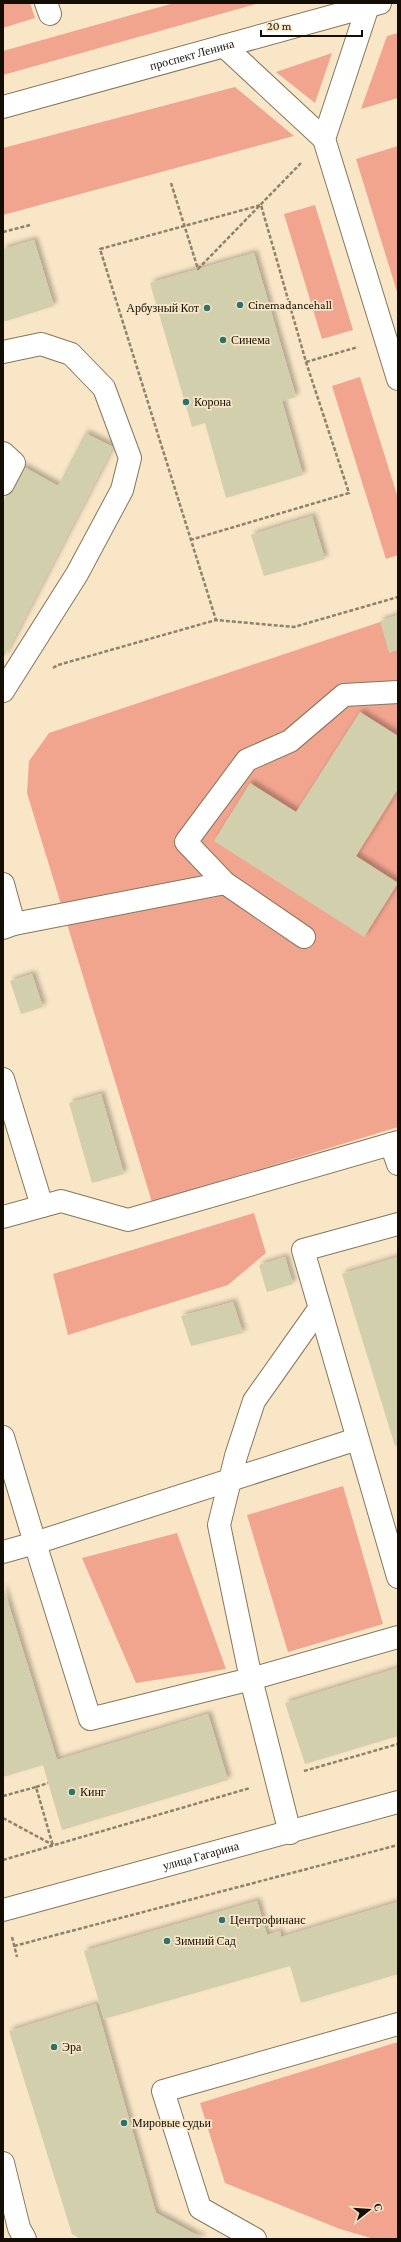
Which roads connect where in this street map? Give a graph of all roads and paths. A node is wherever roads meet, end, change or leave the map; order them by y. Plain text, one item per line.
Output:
1 (374, 5) edge
2 (224, 46) junction
3 (3, 107) edge
4 (324, 139) junction
5 (171, 183) dead end
6 (261, 205) junction
7 (30, 225) dead end
8 (184, 225) junction
9 (3, 232) edge
10 (386, 340) junction
11 (3, 352) edge
12 (306, 362) junction
13 (398, 379) edge
14 (3, 453) edge
15 (3, 484) edge
16 (190, 540) junction
17 (398, 597) edge
18 (216, 620) junction
19 (52, 669) dead end
20 (3, 691) edge
21 (398, 692) edge
22 (225, 883) junction
23 (3, 884) edge
24 (9, 926) edge
25 (304, 937) dead end
26 (3, 1080) edge
27 (395, 1143) edge
28 (398, 1164) edge
29 (42, 1206) junction
30 (3, 1216) edge
31 (398, 1224) edge
32 (319, 1309) junction
33 (3, 1437) edge
34 (357, 1438) junction
35 (230, 1480) junction
36 (35, 1543) junction
37 (3, 1552) edge
38 (398, 1577) edge
39 (398, 1637) edge
40 (252, 1679) junction
41 (398, 1744) edge
42 (276, 1780) junction
43 (48, 1783) dead end
44 (36, 1787) junction
45 (3, 1796) edge
46 (398, 1802) edge
47 (3, 1818) edge
48 (290, 1833) junction
49 (398, 1845) edge
50 (53, 1846) junction
51 (3, 1860) edge
52 (3, 1910) edge
53 (14, 1946) dead end
54 (398, 2024) edge
55 (3, 2163) edge
56 (25, 2239) edge
57 (255, 2239) edge

1 - 2 main road, проспект Ленина
1 - 4 main road
2 - 3 main road, проспект Ленина
2 - 4 main road
4 - 6 path
4 - 10 main road
5 - 8 path
6 - 8 path
6 - 8 path
6 - 12 path
7 - 9 path
8 - 16 path
10 - 12 path
10 - 13 main road
11 - 20 main road
12 - 16 path
14 - 15 main road
16 - 18 path
17 - 18 path
18 - 19 path
21 - 22 main road
22 - 24 main road
22 - 25 main road
23 - 24 main road
26 - 29 main road
27 - 28 main road
27 - 29 main road
29 - 30 main road
31 - 32 main road
32 - 34 main road
32 - 35 main road
33 - 36 main road
34 - 35 main road
34 - 38 main road
35 - 36 main road
35 - 40 main road
36 - 37 main road
36 - 40 main road
39 - 40 main road
40 - 42 main road
41 - 42 path
42 - 48 main road
42 - 50 path
43 - 44 path
44 - 45 path
44 - 50 path
46 - 48 main road, улица Гагарина
47 - 50 path
48 - 52 main road, улица Гагарина
49 - 53 path
50 - 51 path
54 - 57 main road
55 - 56 main road

